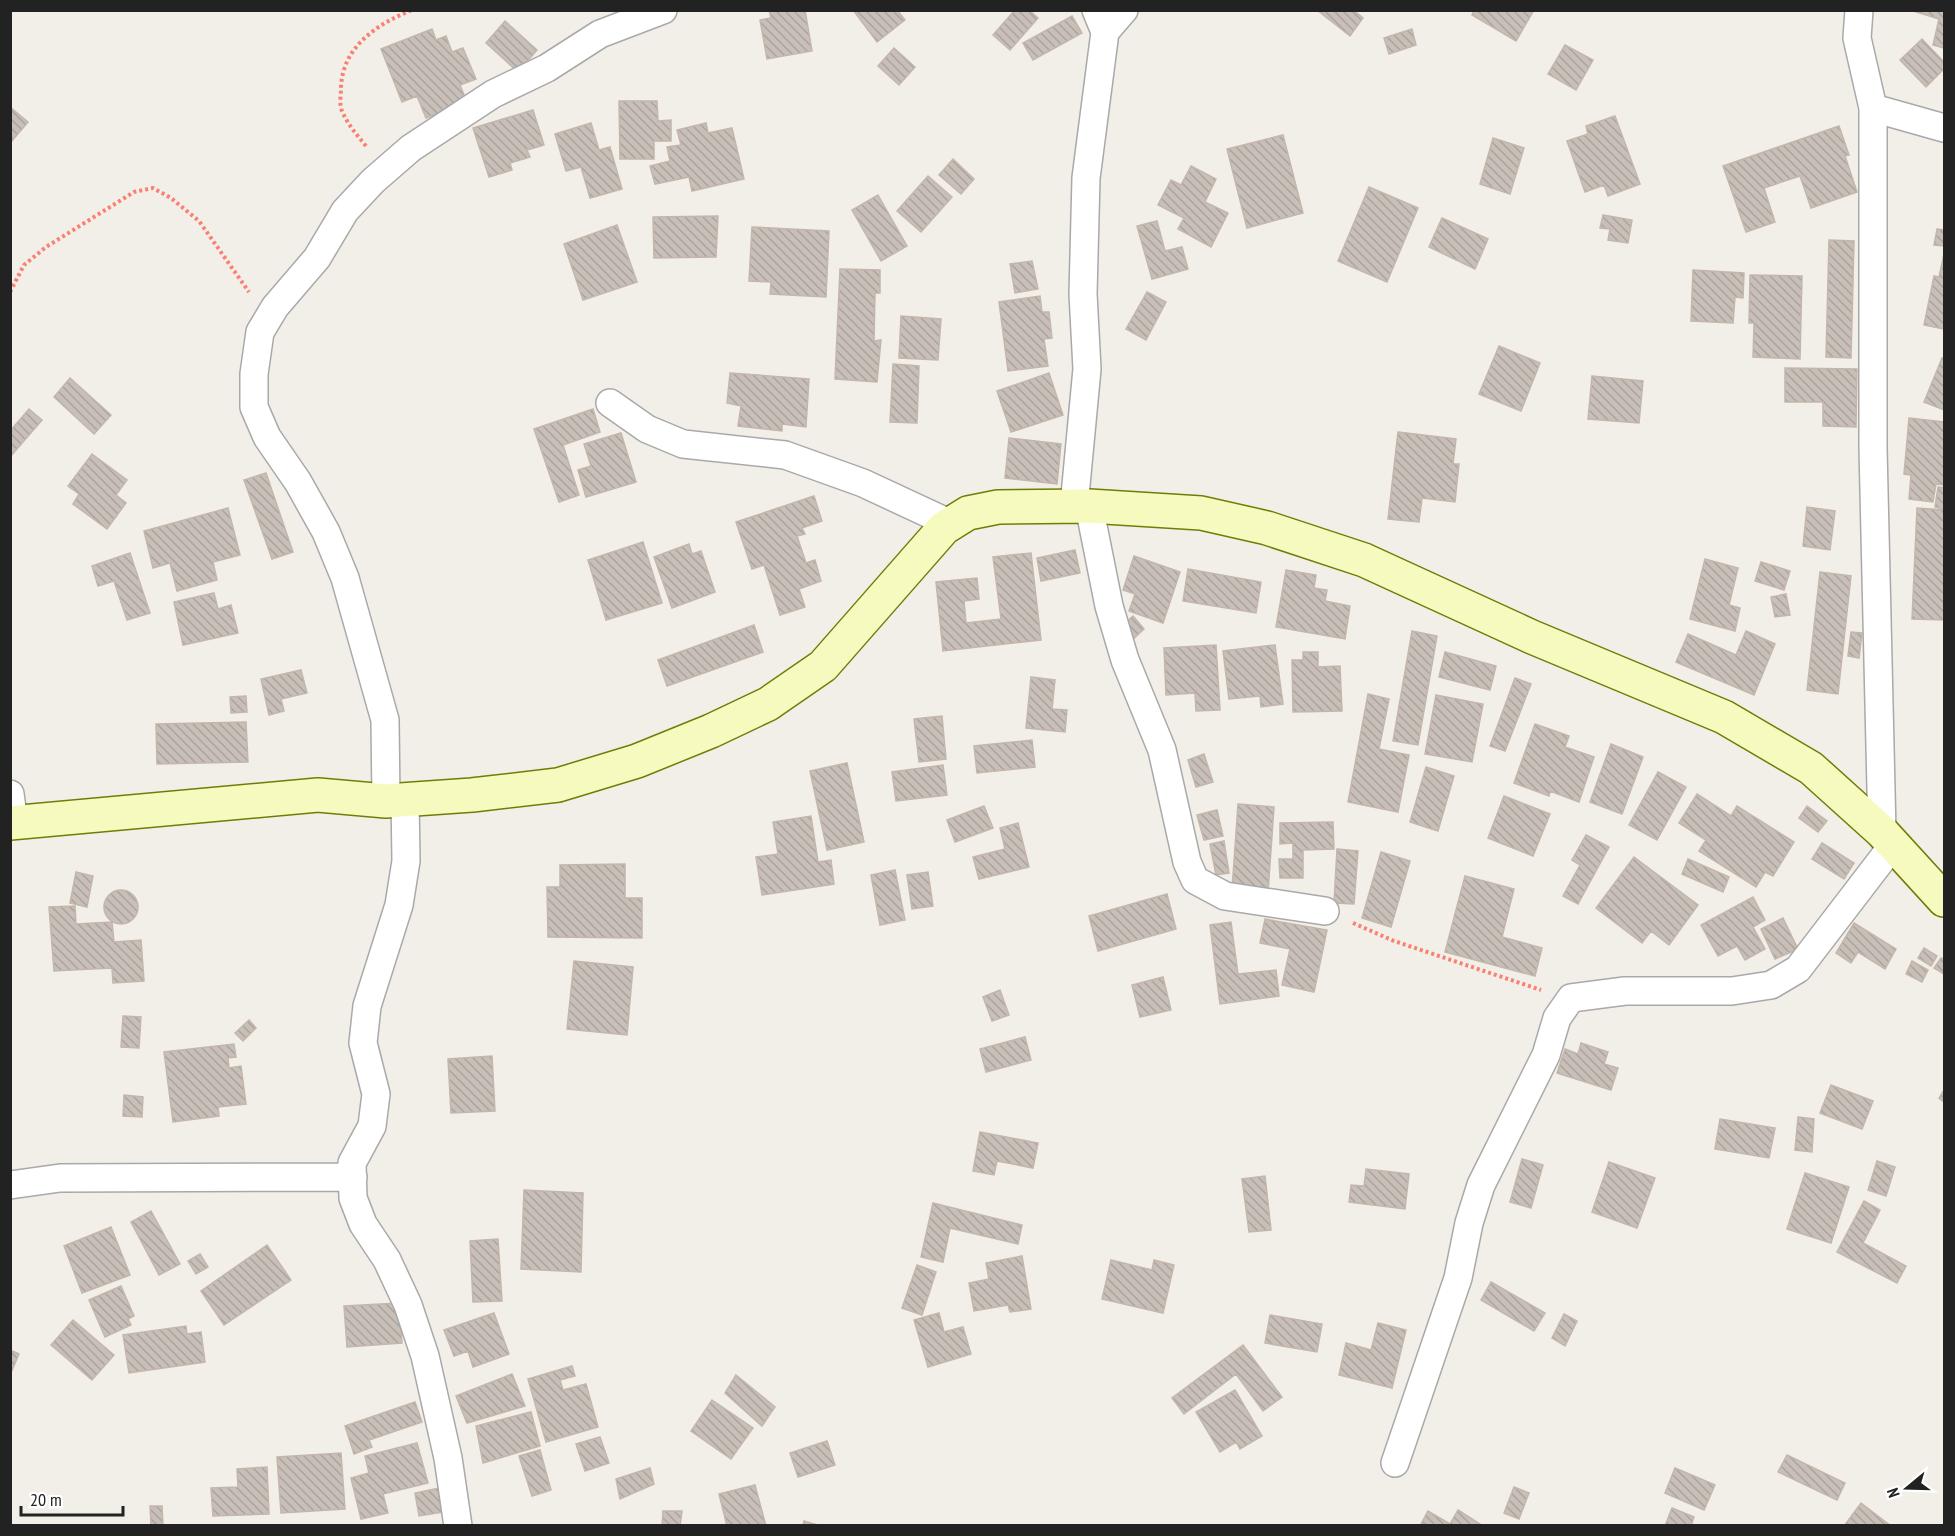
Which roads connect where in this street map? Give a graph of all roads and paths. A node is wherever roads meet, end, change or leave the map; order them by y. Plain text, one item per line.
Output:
1 (412, 10) edge
2 (663, 10) edge
3 (1124, 10) edge
4 (1859, 10) edge
5 (1100, 21) edge
6 (1873, 108) junction
7 (1944, 128) edge
8 (386, 169) junction
9 (10, 292) edge
10 (267, 320) junction
11 (610, 403) dead end
12 (1082, 506) junction
13 (951, 524) junction
14 (396, 799) junction
15 (12, 813) edge
16 (1888, 839) junction
17 (1944, 900) edge
18 (1325, 911) joint
19 (1571, 998) junction
20 (352, 1177) junction
21 (10, 1185) edge
22 (1395, 1463) dead end
23 (458, 1526) edge

1 - 8 path
2 - 8 street
3 - 5 street
4 - 6 street
5 - 12 street
6 - 7 street
6 - 16 street
8 - 10 street
9 - 10 path
10 - 14 street
11 - 13 street
12 - 13 street
12 - 16 street
12 - 18 street
13 - 14 street
14 - 15 street
14 - 20 street
16 - 17 street
16 - 19 street
18 - 19 path
19 - 22 street
20 - 21 street
20 - 23 street

